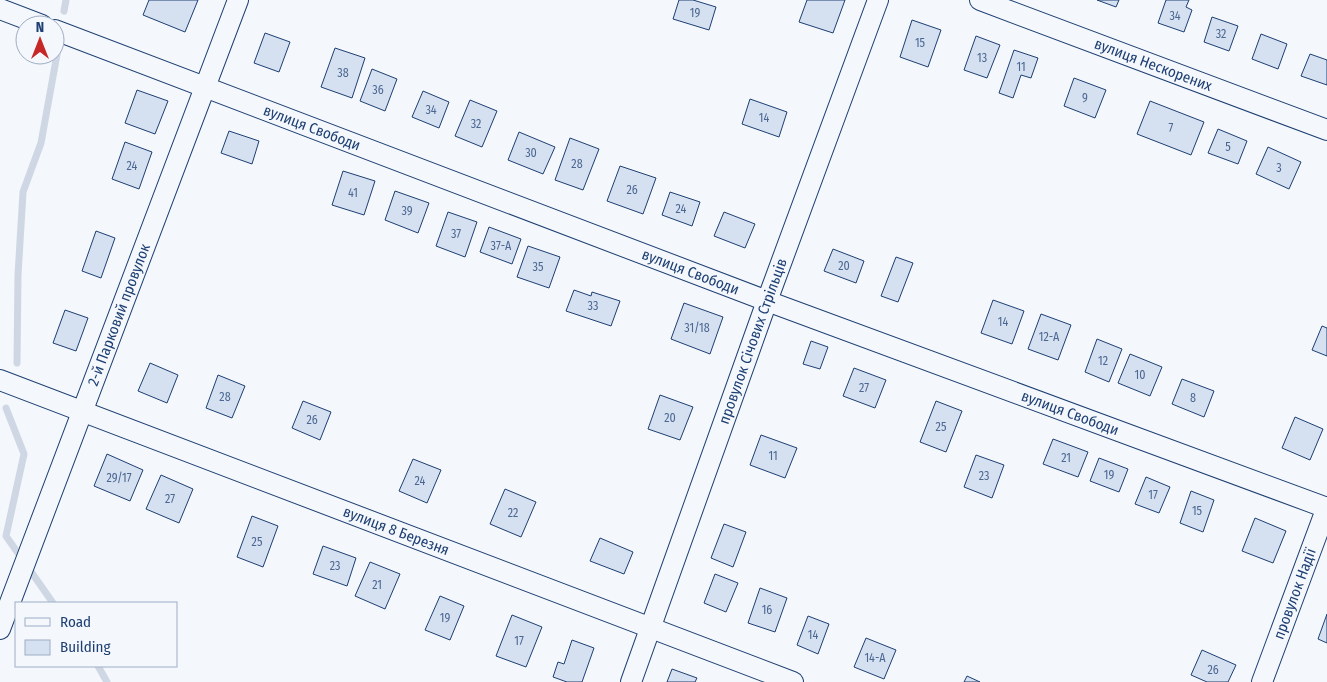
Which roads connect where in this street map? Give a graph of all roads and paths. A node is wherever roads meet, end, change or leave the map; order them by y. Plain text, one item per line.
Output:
1 (238, 0) edge
2 (878, 0) edge
3 (980, 0) edge
4 (0, 9) edge
5 (16, 15) edge
6 (65, 34) edge
7 (205, 86) junction
8 (1327, 130) edge
9 (767, 301) junction
10 (0, 380) edge
11 (82, 410) junction
12 (1327, 508) edge
13 (650, 628) junction
14 (0, 629) edge
15 (631, 682) edge
16 (793, 682) edge
17 (1262, 682) edge

1 - 7 street, 2-й Парковий провулок
2 - 9 street, провулок Січових Стрільців
3 - 8 street, вулиця Нескорених
4 - 5 street
6 - 7 street, вулиця Свободи
7 - 9 street, вулиця Свободи
7 - 11 street, 2-й Парковий провулок
9 - 12 street, вулиця Свободи
9 - 13 street, провулок Січових Стрільців
10 - 11 street, вулиця 8 Березня
11 - 13 street, вулиця 8 Березня
11 - 14 street, 2-й Парковий провулок
12 - 17 street, провулок Надії
13 - 15 street, провулок Січових Стрільців
13 - 16 street, вулиця 8 Березня

